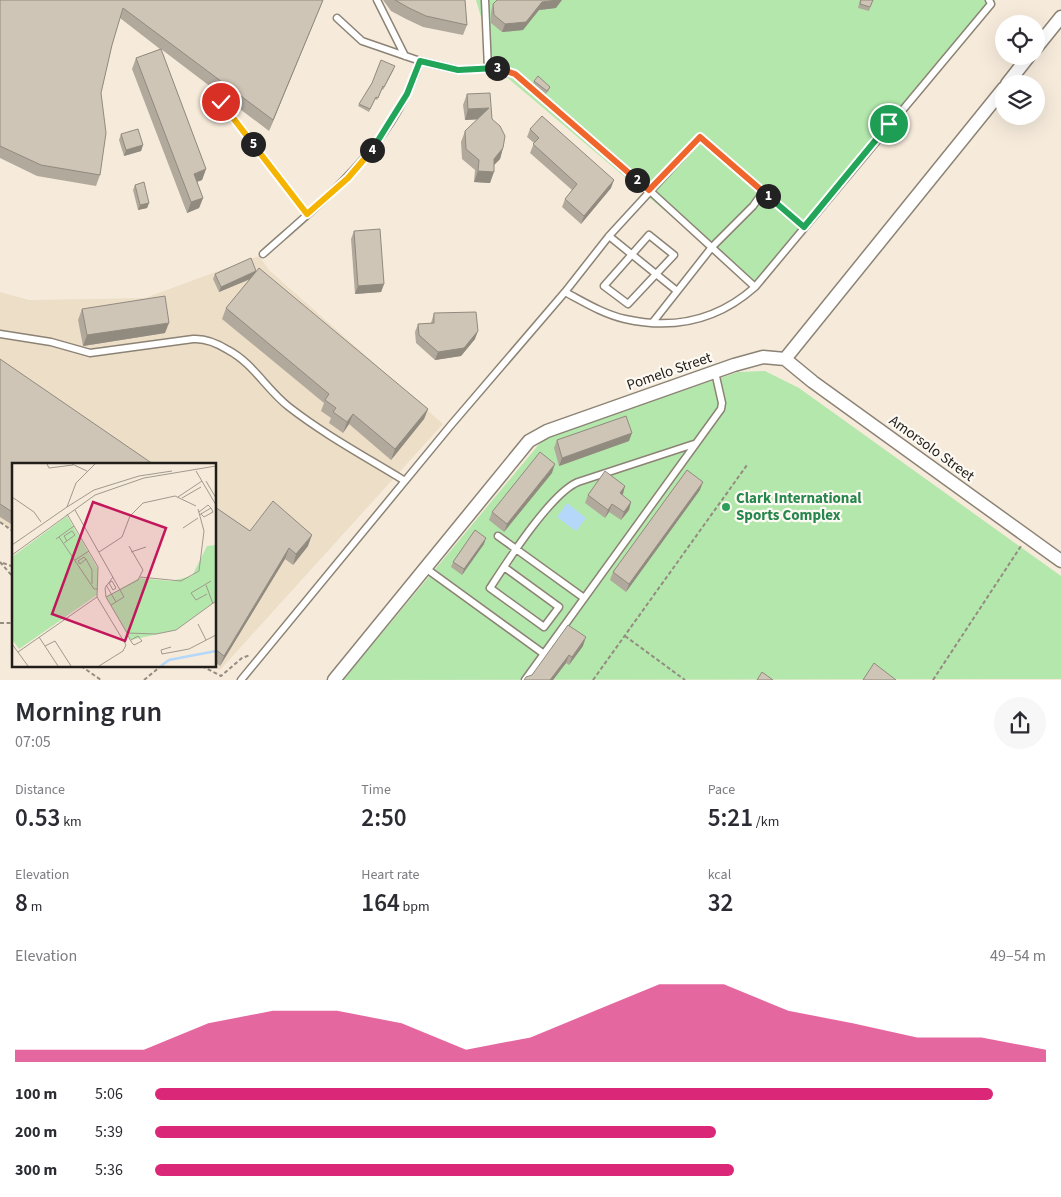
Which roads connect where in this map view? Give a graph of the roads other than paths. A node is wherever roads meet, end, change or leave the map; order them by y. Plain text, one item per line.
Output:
1 (377, 0) edge
2 (485, 0) edge
3 (991, 1) edge
4 (1061, 17) edge
5 (337, 18) dead end
6 (1045, 37) edge
7 (405, 56) junction
8 (420, 61) junction
9 (1022, 65) edge
10 (488, 69) junction
11 (1014, 75) edge
12 (995, 99) edge
13 (221, 102) dead end
14 (649, 190) junction
15 (763, 192) junction
16 (307, 214) junction
17 (804, 227) junction
18 (609, 236) junction
19 (712, 247) junction
20 (263, 254) dead end
21 (632, 255) junction
22 (657, 275) junction
23 (755, 287) junction
24 (677, 291) junction
25 (565, 292) junction
26 (653, 322) junction
27 (0, 334) edge
28 (785, 359) junction
29 (715, 372) junction
30 (694, 444) junction
31 (406, 480) junction
32 (498, 536) dead end
33 (517, 549) junction
34 (1061, 561) edge
35 (424, 567) junction
36 (504, 567) junction
37 (584, 598) junction
38 (544, 654) junction
39 (241, 680) edge
40 (334, 680) edge
41 (525, 680) edge

1 - 7 lane
2 - 10 lane
3 - 17 lane
4 - 6 street
5 - 7 lane
7 - 8 lane
8 - 10 lane
8 - 16 lane
9 - 11 street
10 - 14 lane
12 - 28 street
13 - 16 lane
14 - 15 lane
14 - 18 lane
14 - 19 lane
15 - 17 lane
15 - 19 lane
16 - 20 lane
17 - 23 lane
18 - 21 lane
18 - 25 lane
19 - 23 lane
19 - 24 lane
21 - 22 lane
21 - 22 lane
21 - 22 lane
22 - 24 lane
23 - 26 lane
24 - 26 lane
25 - 26 lane
25 - 31 lane
27 - 31 lane
28 - 29 street, Pomelo Street
28 - 34 street, Amorsolo Street
29 - 30 lane
29 - 35 street, Pomelo Street
30 - 33 lane
30 - 37 lane
31 - 39 lane
32 - 33 lane
33 - 36 lane
33 - 37 lane
35 - 38 lane
35 - 40 street, Pomelo Street
36 - 36 lane
37 - 38 lane
38 - 41 lane

